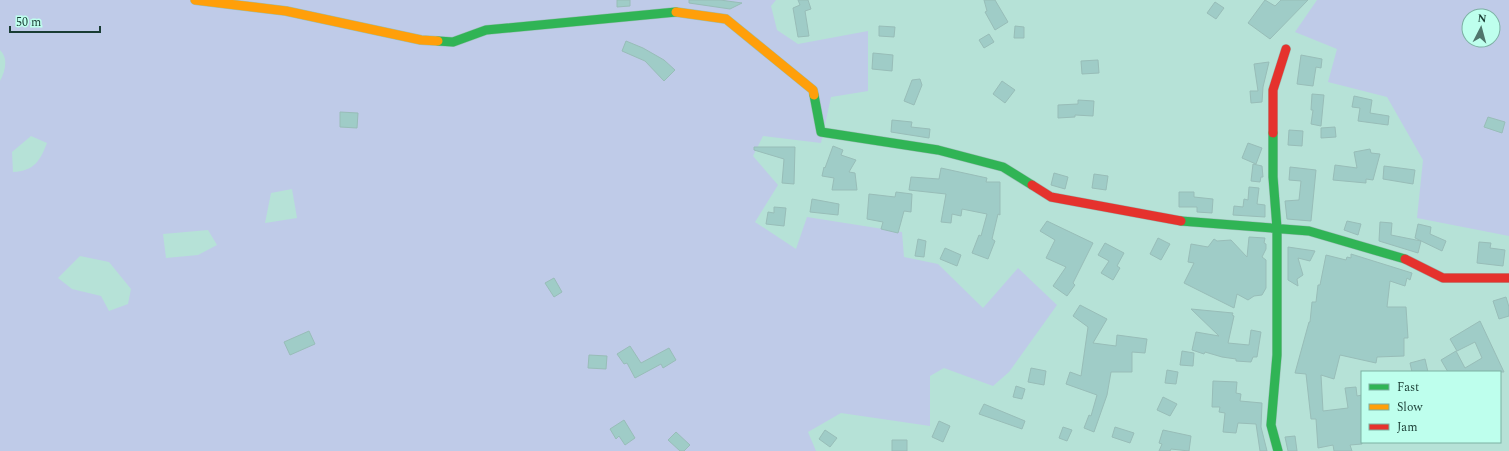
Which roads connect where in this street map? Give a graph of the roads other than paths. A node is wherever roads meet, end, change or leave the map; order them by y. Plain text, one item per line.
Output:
1 (195, 0) edge
2 (1286, 49) dead end
3 (1276, 228) junction
4 (1509, 278) edge
5 (1278, 451) edge

1 - 3 street
2 - 3 street
3 - 4 street
3 - 5 street

